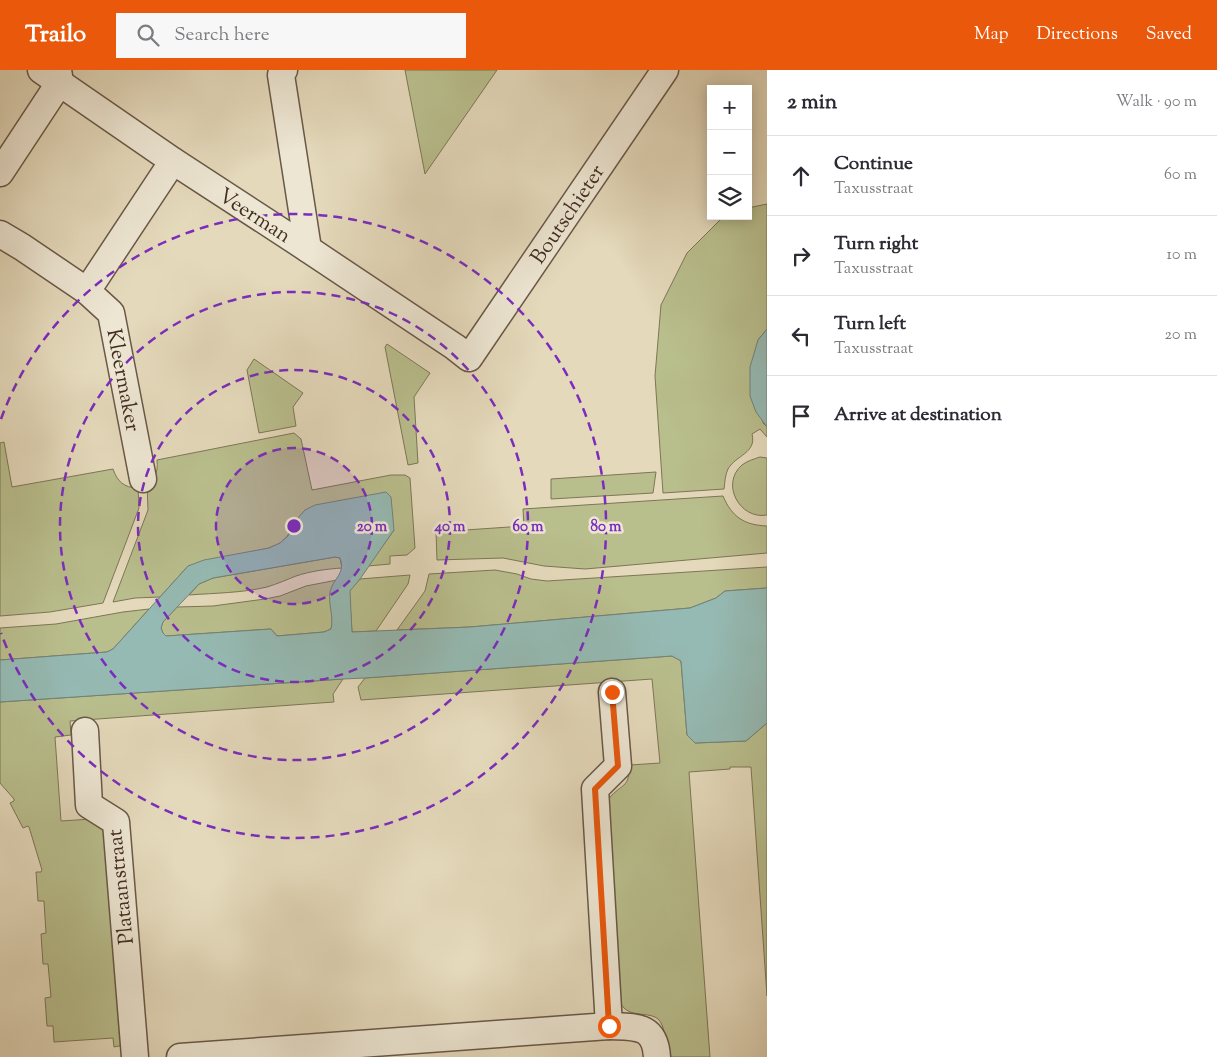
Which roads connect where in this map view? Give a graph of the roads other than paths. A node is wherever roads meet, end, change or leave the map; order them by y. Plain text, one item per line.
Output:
1 (284, 70) edge
2 (665, 70) edge
3 (53, 74) edge
4 (173, 161) junction
5 (0, 173) edge
6 (0, 234) edge
7 (308, 249) junction
8 (87, 291) junction
9 (469, 358) joint
10 (143, 479) dead end
11 (612, 692) dead end
12 (85, 731) dead end
13 (609, 1026) junction
14 (135, 1057) edge
15 (180, 1057) edge
16 (657, 1057) edge

1 - 7 street
2 - 9 street, Boutschieter
3 - 4 street, Veerman
3 - 5 street
4 - 7 street, Veerman
4 - 8 street
6 - 8 street, Kleermaker
7 - 9 street, Veerman
8 - 10 street, Kleermaker
11 - 13 street
12 - 14 street, Plataanstraat
13 - 15 street
13 - 16 street

